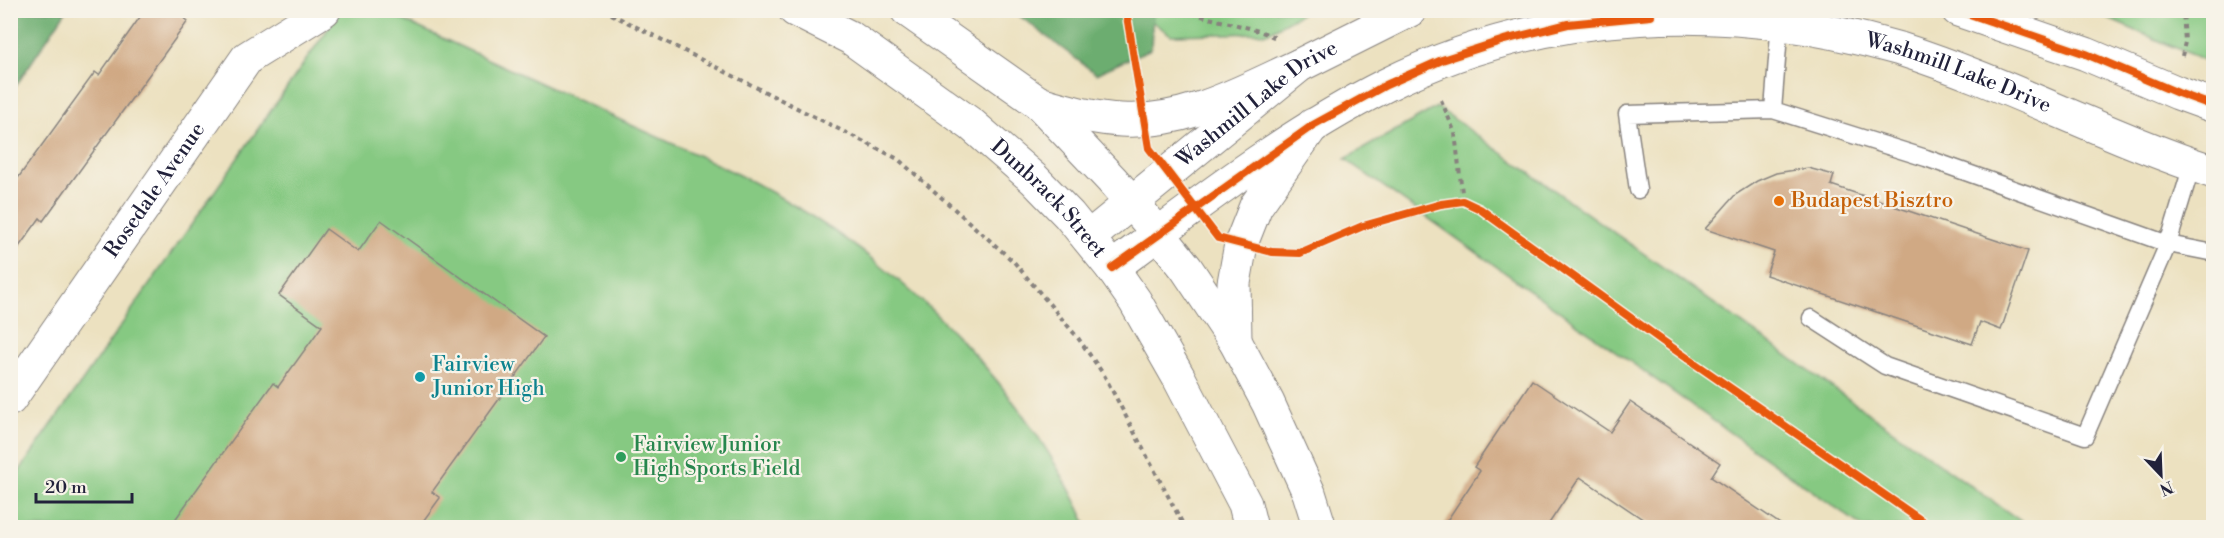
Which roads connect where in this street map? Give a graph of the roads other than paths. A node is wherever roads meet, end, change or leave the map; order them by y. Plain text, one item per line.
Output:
1 (324, 10) edge
2 (795, 10) edge
3 (907, 10) edge
4 (1410, 10) edge
5 (1958, 10) edge
6 (1781, 16) edge
7 (1300, 65) junction
8 (1039, 103) junction
9 (2214, 106) edge
10 (1773, 110) junction
11 (1313, 125) junction
12 (2203, 169) edge
13 (1638, 190) dead end
14 (1132, 203) junction
15 (1158, 233) junction
16 (1088, 238) junction
17 (2168, 244) junction
18 (2214, 253) edge
19 (1112, 268) junction
20 (1811, 318) dead end
21 (1235, 341) junction
22 (10, 399) edge
23 (1251, 528) edge
24 (1320, 528) edge

1 - 22 street, Rosedale Avenue
2 - 16 street, Dunbrack Street
3 - 8 street
4 - 7 street, Washmill Lake Drive
5 - 9 street
6 - 10 lane
6 - 11 street, Washmill Lake Drive
6 - 12 street, Washmill Lake Drive
7 - 8 street
7 - 14 street, Washmill Lake Drive
8 - 14 street
10 - 13 lane
10 - 17 lane
11 - 15 street, Washmill Lake Drive
11 - 21 street
12 - 17 lane
14 - 15 street
14 - 16 street, Washmill Lake Drive
15 - 19 street, Washmill Lake Drive
15 - 21 street
16 - 19 street, Dunbrack Street
17 - 18 lane
17 - 20 lane
19 - 23 street, Dunbrack Street
21 - 24 street

